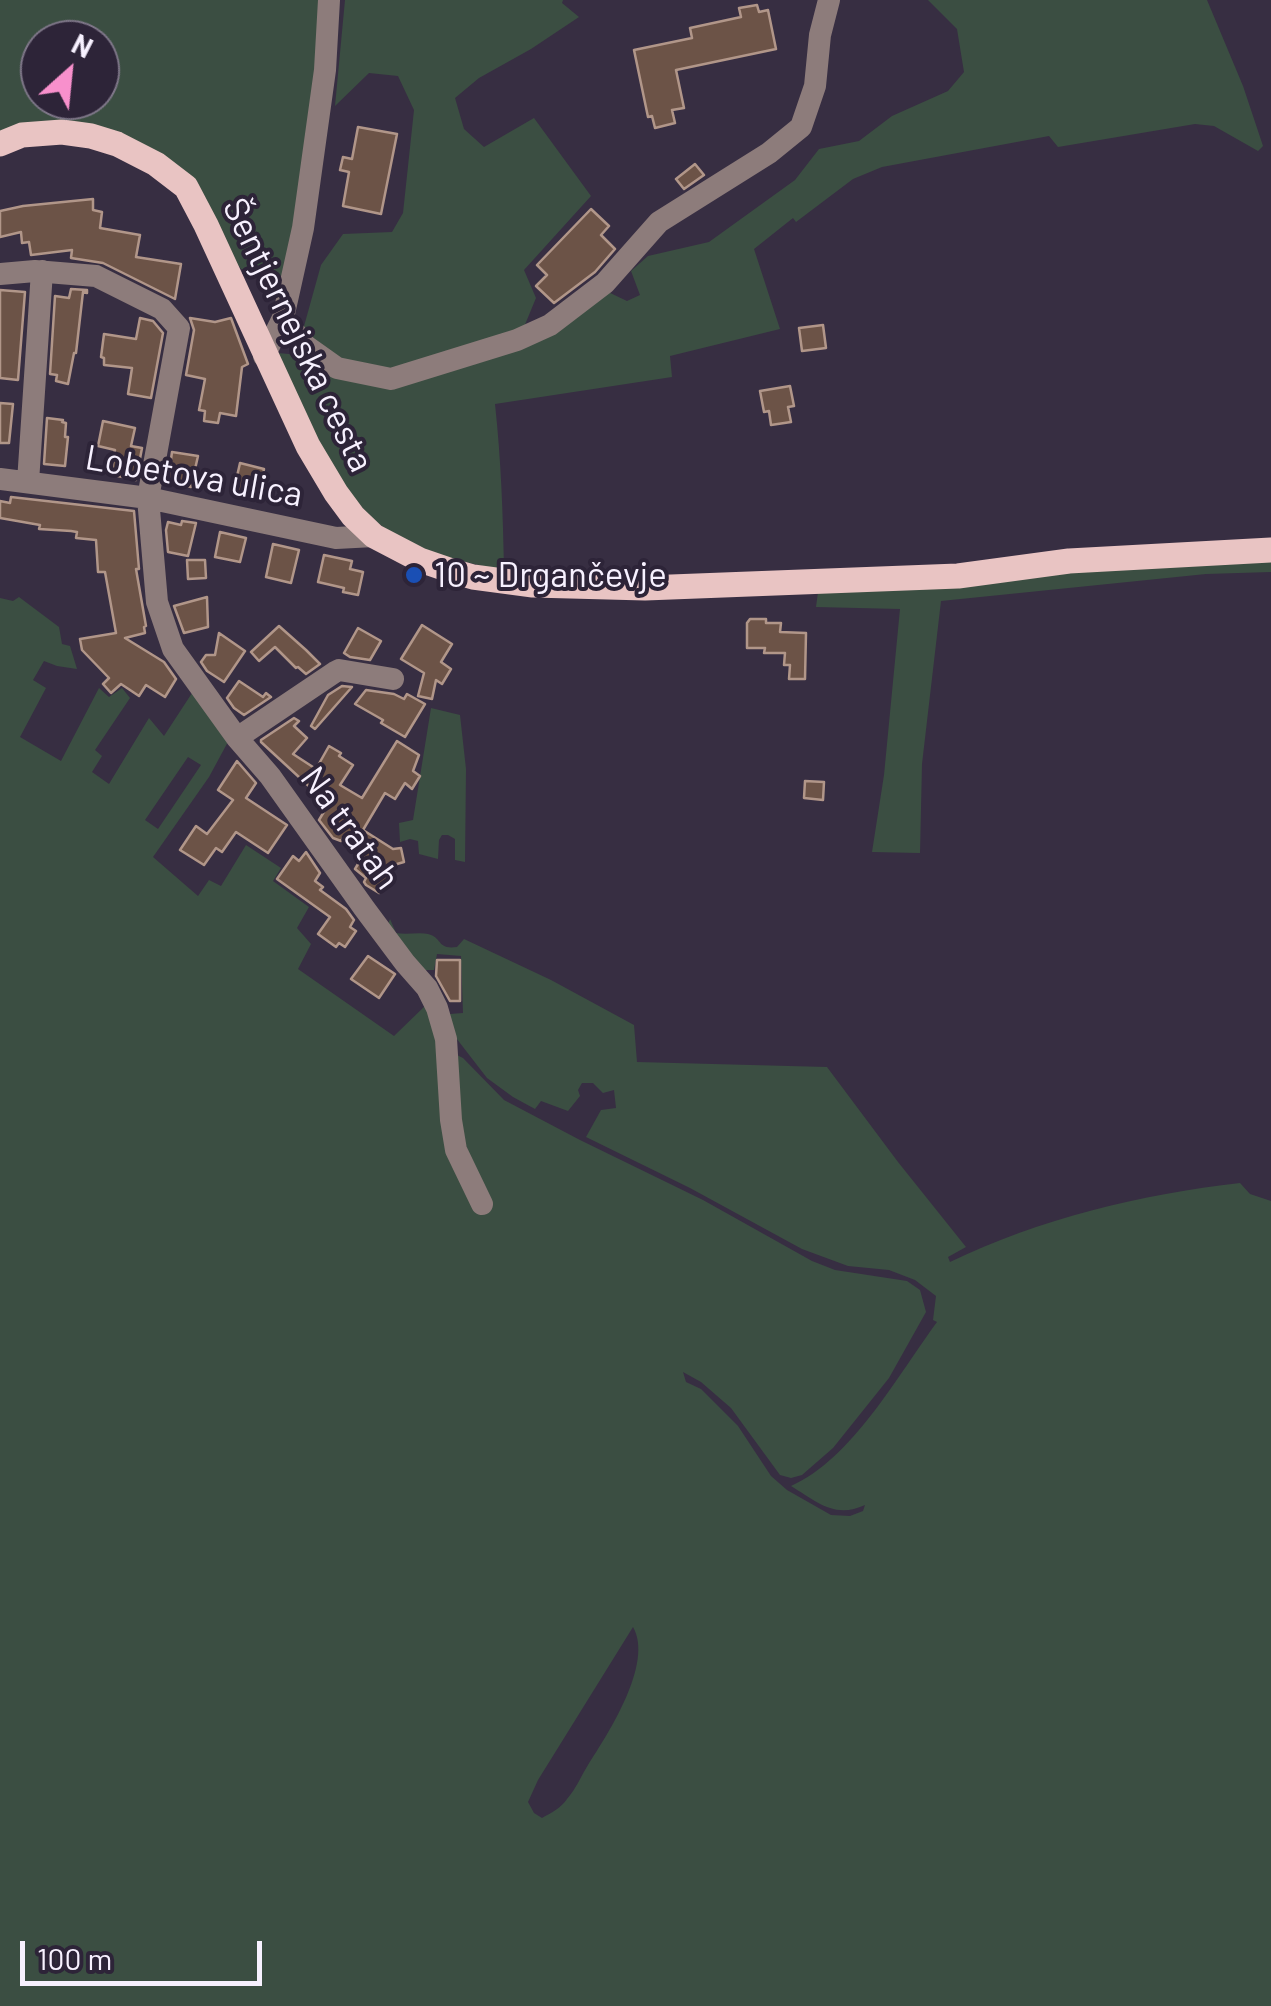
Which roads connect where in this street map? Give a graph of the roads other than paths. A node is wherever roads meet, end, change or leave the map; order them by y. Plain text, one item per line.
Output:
1 (329, 0) edge
2 (828, 0) edge
3 (0, 144) edge
4 (42, 271) junction
5 (0, 274) edge
6 (283, 318) junction
7 (264, 356) junction
8 (0, 479) edge
9 (28, 482) junction
10 (148, 498) junction
11 (374, 536) junction
12 (1271, 550) edge
13 (393, 680) dead end
14 (237, 738) junction
15 (482, 1204) dead end

1 - 6 street
2 - 6 street
3 - 7 main road, Šentjernejska cesta
4 - 5 street
4 - 9 street
4 - 10 street, Na tratah
6 - 7 street
7 - 11 main road, Šentjernejska cesta
8 - 9 street, Lobetova ulica
9 - 10 street, Lobetova ulica
10 - 11 street, Lobetova ulica
10 - 14 street, Na tratah
11 - 12 main road, Šentjernejska cesta
13 - 14 street
14 - 15 street, Na tratah

